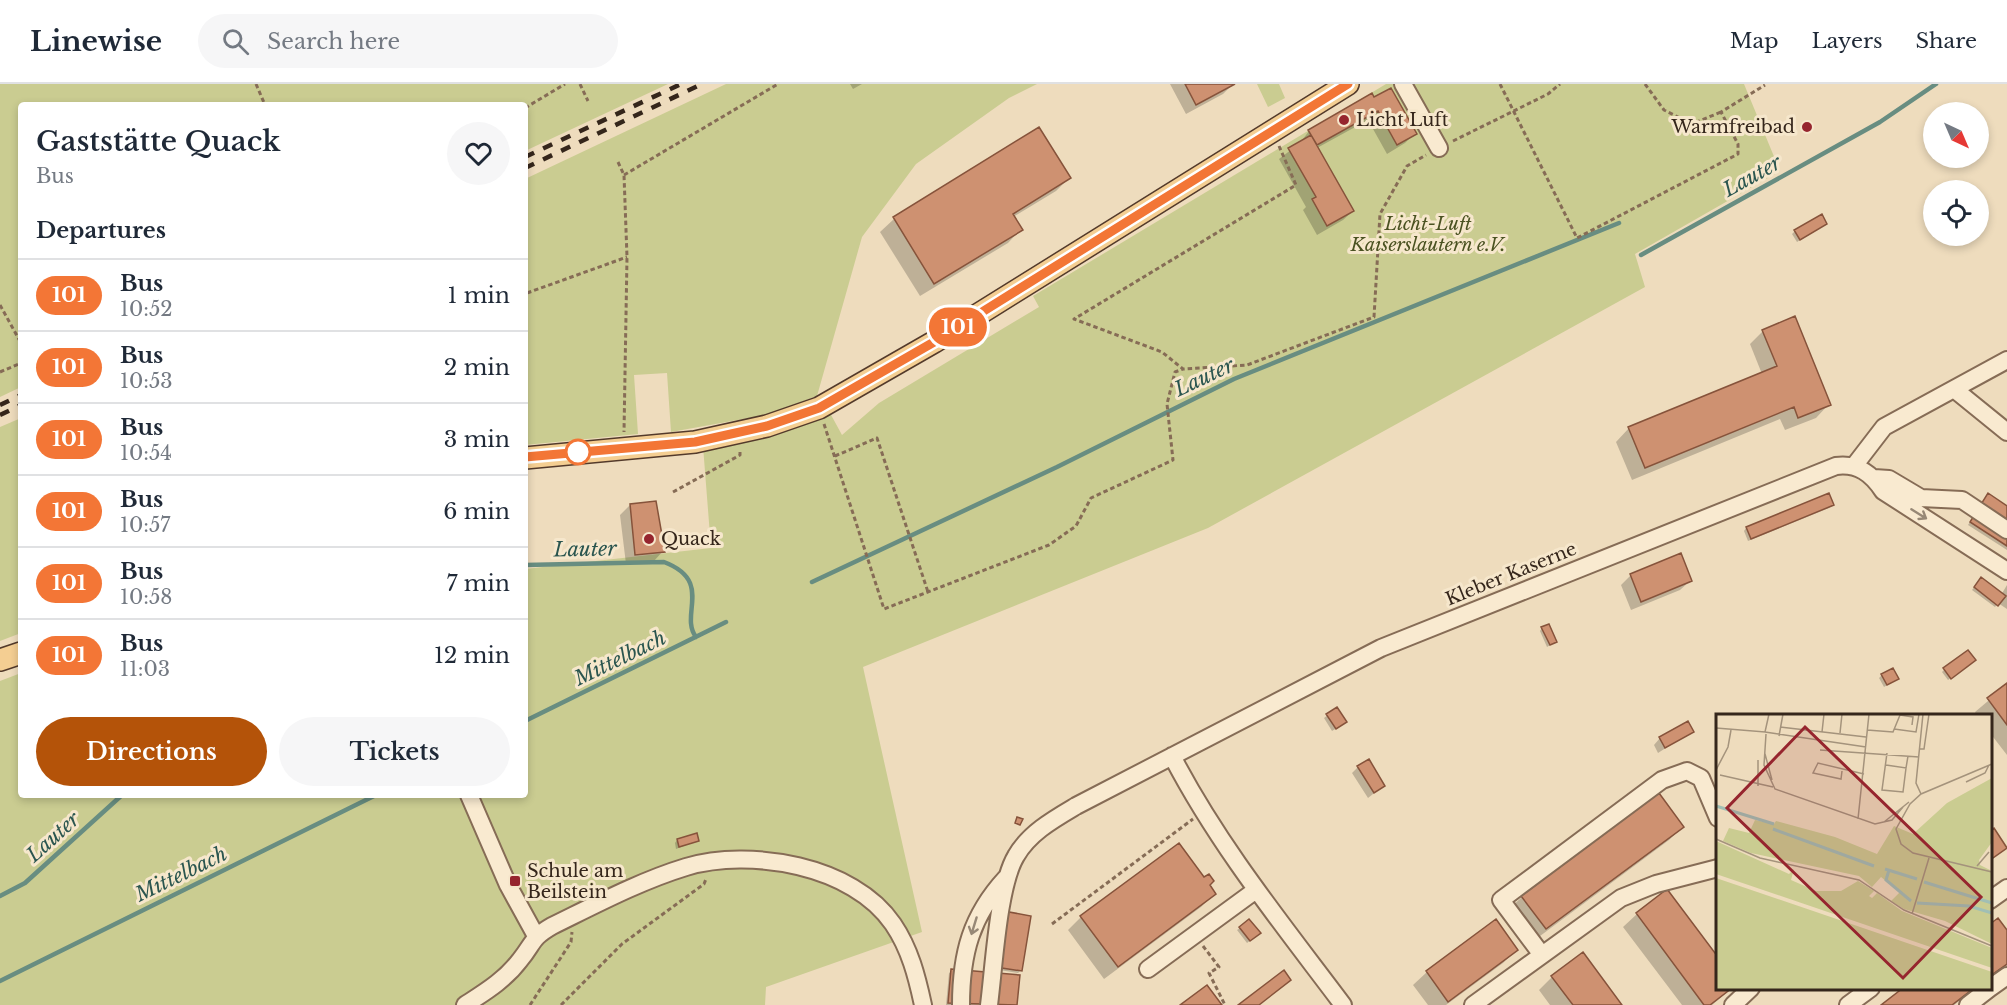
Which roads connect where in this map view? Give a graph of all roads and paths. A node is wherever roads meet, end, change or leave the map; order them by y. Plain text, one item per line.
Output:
1 (256, 84) edge
2 (565, 84) edge
3 (580, 84) edge
4 (778, 84) edge
5 (1348, 84) edge
6 (1403, 84) edge
7 (1500, 84) edge
8 (1560, 84) edge
9 (1645, 84) edge
10 (1765, 85) edge
11 (588, 101) dead end
12 (264, 102) edge
13 (528, 106) edge
14 (1515, 110) junction
15 (1720, 112) junction
16 (1277, 143) dead end
17 (1439, 148) junction
18 (618, 162) dead end
19 (624, 174) junction
20 (627, 257) junction
21 (528, 293) edge
22 (0, 305) edge
23 (18, 338) edge
24 (2007, 360) edge
25 (18, 364) edge
26 (1183, 369) junction
27 (0, 372) edge
28 (1954, 389) junction
29 (821, 415) dead end
30 (2007, 432) edge
31 (738, 433) junction
32 (624, 448) junction
33 (834, 456) junction
34 (528, 458) edge
35 (1854, 466) junction
36 (1874, 478) junction
37 (673, 492) dead end
38 (2007, 530) edge
39 (2007, 571) edge
40 (928, 592) junction
41 (18, 654) edge
42 (0, 660) edge
43 (1172, 756) junction
44 (470, 798) edge
45 (1204, 811) junction
46 (1716, 813) edge
47 (1716, 869) edge
48 (709, 872) dead end
49 (1006, 878) junction
50 (2007, 888) edge
51 (1256, 890) junction
52 (1992, 899) edge
53 (1052, 924) dead end
54 (573, 926) dead end
55 (1195, 934) junction
56 (536, 936) junction
57 (1542, 955) junction
58 (1148, 969) dead end
59 (2007, 976) edge
60 (1992, 987) edge
61 (1749, 990) edge
62 (1868, 990) edge
63 (1987, 990) edge
64 (465, 1005) edge
65 (530, 1005) edge
66 (561, 1005) edge
67 (923, 1005) edge
68 (961, 1005) edge
69 (989, 1005) edge
70 (1225, 1005) edge
71 (1343, 1005) edge
72 (1473, 1005) edge
73 (1733, 1005) edge
74 (1848, 1005) edge
75 (1968, 1005) edge

1 - 12 path
2 - 13 path
3 - 11 path
4 - 19 path
5 - 31 main road
6 - 17 street
7 - 14 path
8 - 14 path
9 - 15 path
10 - 15 path
14 - 15 path
14 - 17 path
16 - 26 path
17 - 26 path
18 - 19 path
19 - 20 path
20 - 21 path
20 - 32 path
22 - 23 path
24 - 28 street
25 - 27 path
26 - 40 path
28 - 30 street
28 - 35 street
29 - 33 path
31 - 32 main road
31 - 37 path
32 - 34 main road
33 - 40 path
33 - 40 path
35 - 36 street
35 - 43 street, Kleber Kaserne
36 - 38 street
36 -> 39 street
41 - 42 main road
43 - 45 street
43 - 49 street, Kleber Kaserne
44 - 56 street
45 - 51 street
45 - 53 path
46 - 57 street
47 - 57 street
48 - 66 path
49 -> 68 street
49 - 69 street
50 - 52 street
51 - 55 street
51 - 71 street
54 - 65 path
55 - 58 street
55 - 70 path
56 - 64 street
56 - 67 street
57 - 72 street
59 - 60 street
61 - 73 street
62 - 74 street
63 - 75 street

